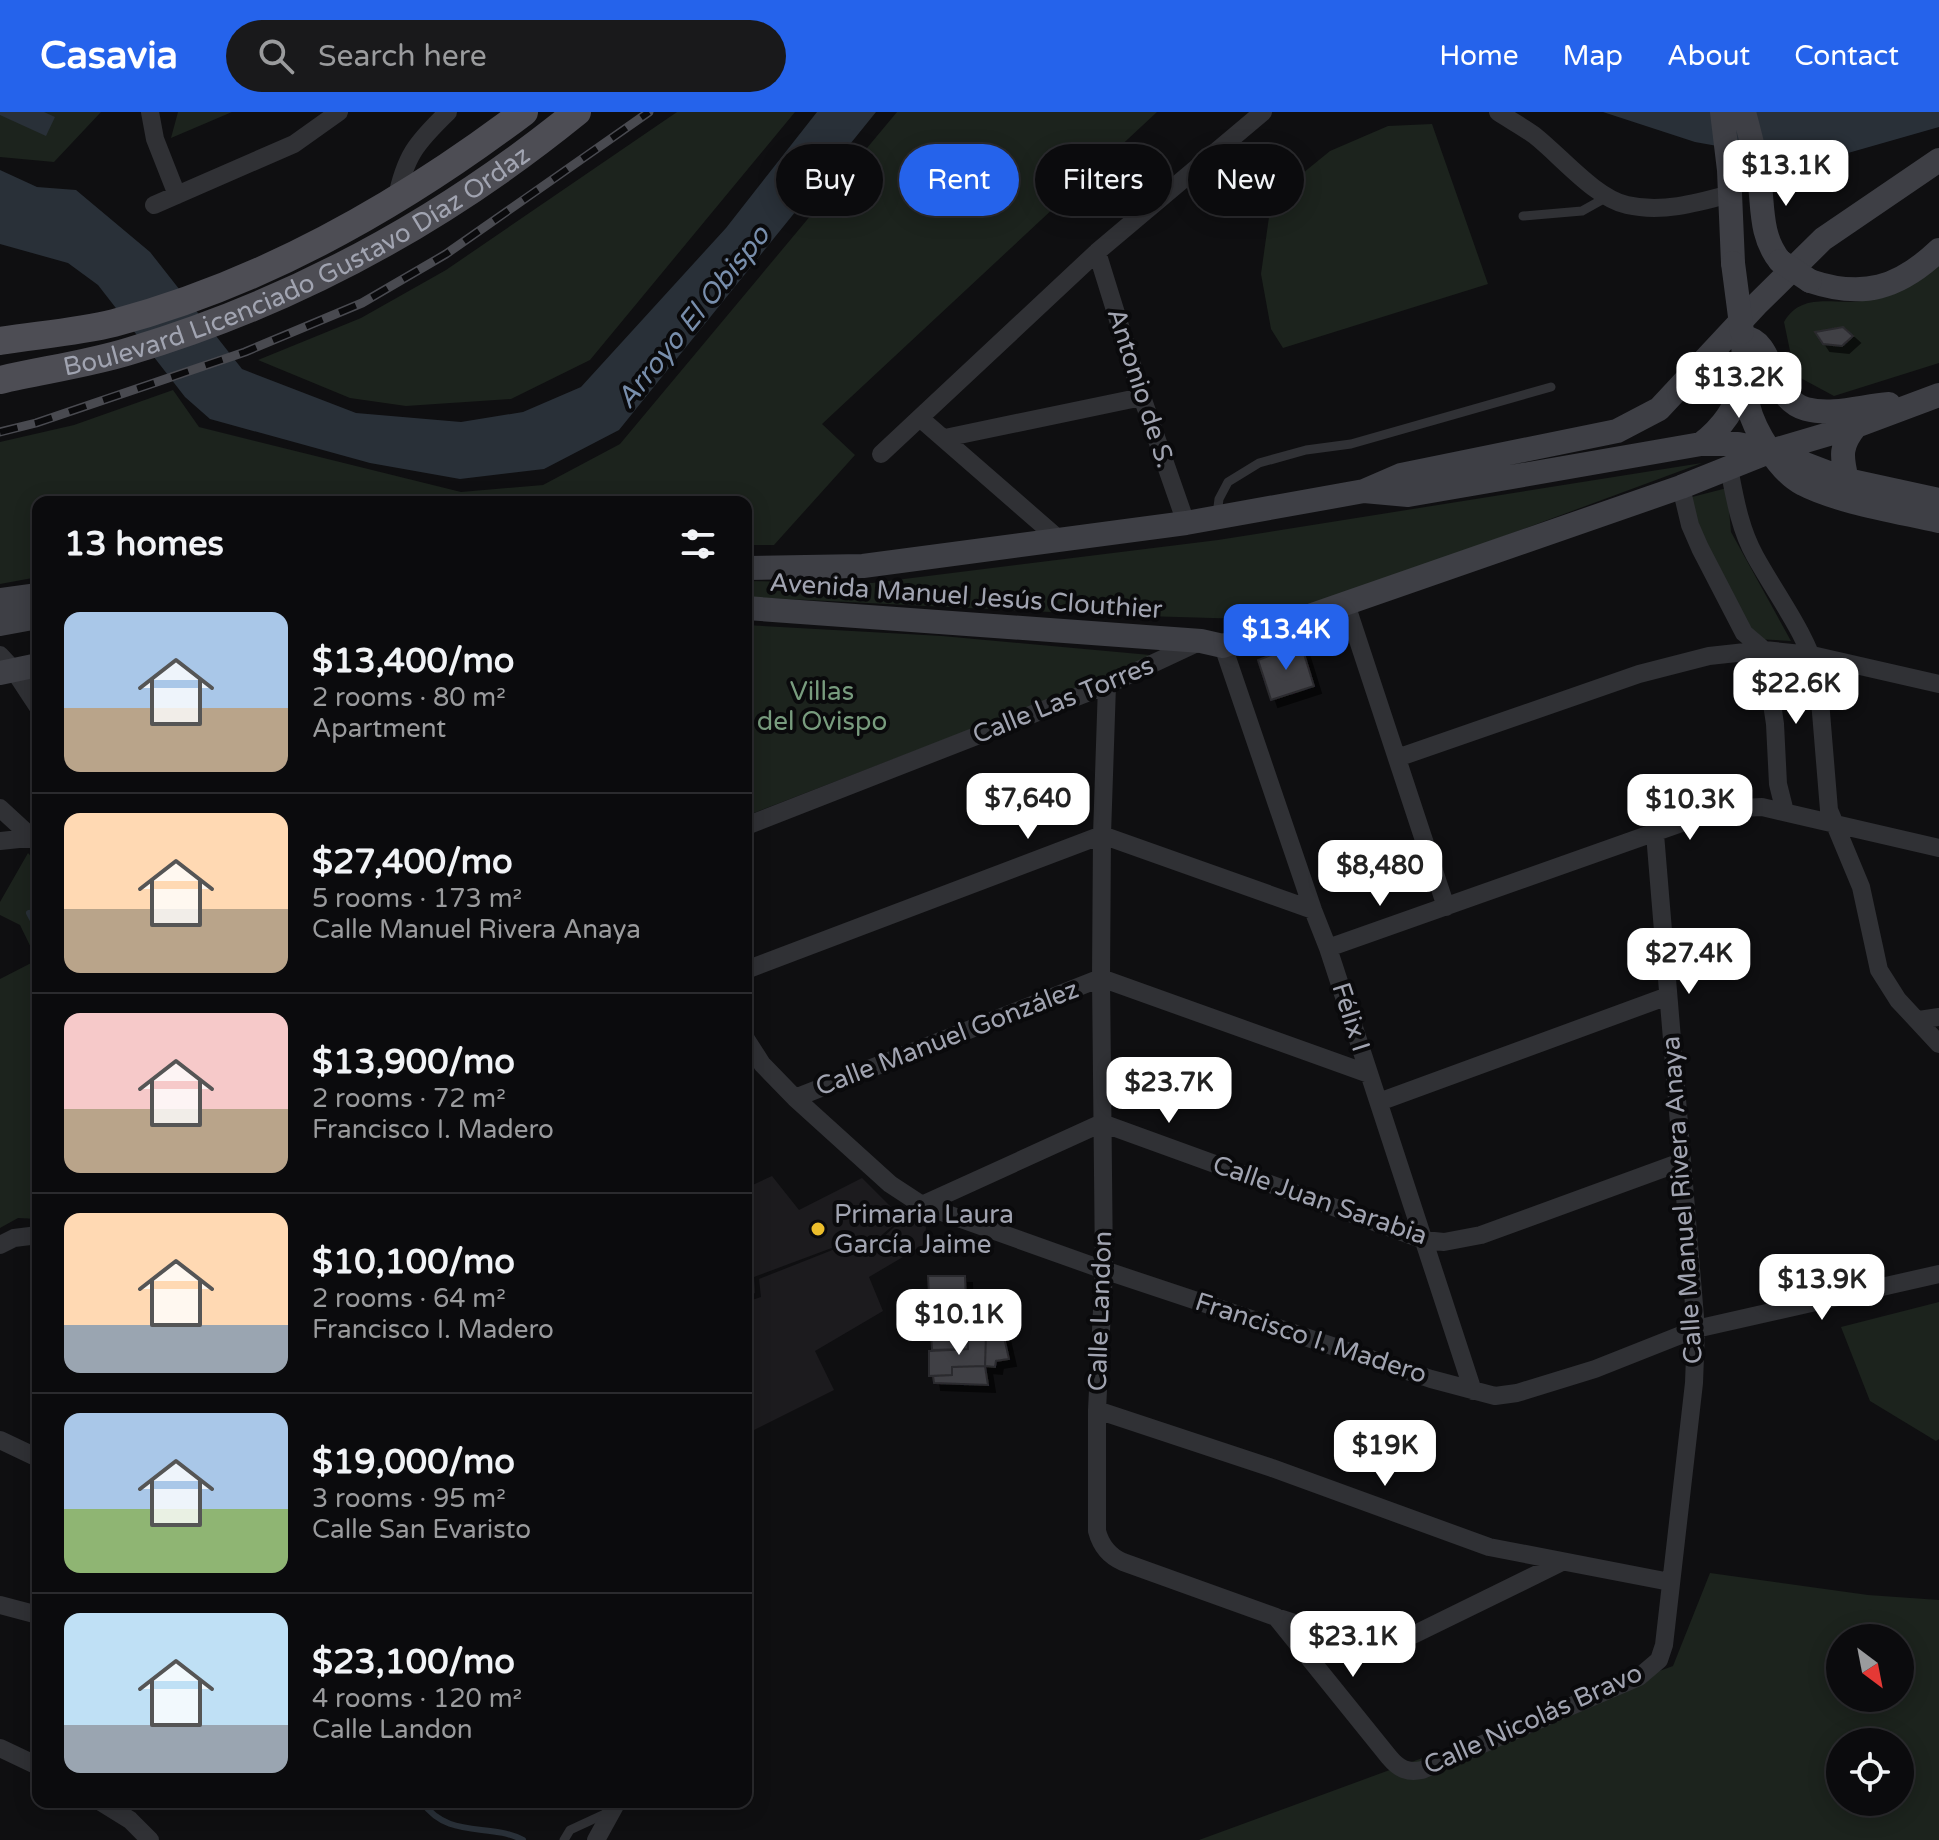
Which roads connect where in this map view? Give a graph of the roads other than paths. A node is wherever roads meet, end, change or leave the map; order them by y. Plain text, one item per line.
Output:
1 (150, 112) edge
2 (339, 112) edge
3 (448, 112) edge
4 (524, 112) edge
5 (577, 112) edge
6 (1263, 112) edge
7 (1498, 112) edge
8 (1722, 112) edge
9 (1744, 112) edge
10 (1939, 160) edge
11 (1730, 182) junction
12 (177, 195) junction
13 (1607, 197) junction
14 (396, 201) junction
15 (154, 205) dead end
16 (1523, 216) dead end
17 (1939, 250) edge
18 (1097, 252) junction
19 (1742, 334) junction
20 (4, 340) edge
21 (0, 372) edge
22 (36, 372) junction
23 (1743, 379) junction
24 (0, 380) edge
25 (1551, 387) dead end
26 (1939, 395) edge
27 (1142, 397) junction
28 (1915, 403) junction
29 (921, 419) junction
30 (1856, 426) junction
31 (945, 438) junction
32 (1701, 444) junction
33 (1771, 451) junction
34 (881, 454) dead end
35 (1729, 468) junction
36 (1847, 480) junction
37 (1681, 487) junction
38 (1364, 491) junction
39 (1939, 500) edge
40 (1216, 518) junction
41 (1939, 521) edge
42 (1186, 523) junction
43 (1061, 541) junction
44 (752, 568) edge
45 (32, 596) edge
46 (0, 600) edge
47 (1346, 604) junction
48 (752, 608) edge
49 (32, 618) edge
50 (0, 624) edge
51 (1212, 644) junction
52 (1764, 650) junction
53 (1812, 655) junction
54 (32, 665) edge
55 (4, 666) edge
56 (1939, 684) edge
57 (1107, 685) junction
58 (32, 700) edge
59 (1397, 758) junction
60 (0, 808) edge
61 (1785, 812) junction
62 (1835, 823) junction
63 (752, 824) edge
64 (1655, 834) junction
65 (1102, 835) junction
66 (32, 836) edge
67 (32, 840) edge
68 (0, 841) edge
69 (1939, 848) edge
70 (1446, 907) junction
71 (1313, 910) junction
72 (1328, 948) junction
73 (752, 968) edge
74 (1101, 978) junction
75 (1668, 996) junction
76 (1939, 1017) edge
77 (1919, 1020) junction
78 (1939, 1044) edge
79 (752, 1048) edge
80 (1369, 1074) junction
81 (795, 1098) junction
82 (1379, 1102) junction
83 (1102, 1123) junction
84 (1681, 1162) junction
85 (922, 1205) junction
86 (32, 1236) edge
87 (1424, 1240) junction
88 (0, 1245) edge
89 (1104, 1270) junction
90 (1939, 1274) edge
91 (1696, 1329) junction
92 (1473, 1391) junction
93 (1097, 1410) junction
94 (0, 1440) edge
95 (32, 1455) edge
96 (1562, 1562) junction
97 (1670, 1582) junction
98 (0, 1605) edge
99 (32, 1613) edge
100 (1276, 1617) junction
101 (1659, 1660) joint
102 (0, 1748) edge
103 (32, 1763) edge
104 (611, 1808) edge
105 (614, 1808) edge
106 (131, 1811) edge
107 (150, 1840) edge
108 (564, 1840) edge
109 (596, 1840) edge

1 - 12 street
2 - 12 street
3 - 14 street
4 - 14 main road, Boulevard Licenciado Gustavo Díaz Ordaz
5 - 22 main road, Boulevard Licenciado Gustavo Díaz Ordaz
6 - 18 street
7 - 13 street
8 - 11 street
9 - 17 street, bridge
10 - 38 street
11 - 13 street
11 - 19 street, bridge
12 - 15 street
13 - 16 lane
14 - 20 main road, Boulevard Licenciado Gustavo Díaz Ordaz
18 - 27 street, Antonio de S.
18 - 29 street
19 - 23 street
19 - 28 street
21 - 22 main road
22 - 24 main road, Boulevard Licenciado Gustavo Díaz Ordaz
23 - 32 street
23 - 33 street
25 - 40 lane
26 - 28 street, Avenida Manuel Jesús Clouthier
27 - 31 street
27 - 42 street, Antonio de S.
28 - 30 street, Avenida Manuel Jesús Clouthier
29 - 31 street
29 - 34 street
30 - 33 street, Avenida Manuel Jesús Clouthier
30 - 36 street
31 - 43 street
32 - 33 street, Avenida Manuel Jesús Clouthier
32 - 38 street, Avenida Manuel Jesús Clouthier
33 - 35 street, Avenida Manuel Jesús Clouthier
33 - 36 street
33 - 41 street
35 - 37 street, Avenida Manuel Jesús Clouthier
35 - 53 street
36 - 39 street
37 - 47 street, Avenida Manuel Jesús Clouthier
37 - 52 street
38 - 40 street, Avenida Manuel Jesús Clouthier
40 - 42 street, Avenida Manuel Jesús Clouthier
42 - 43 street, Avenida Manuel Jesús Clouthier
43 - 44 street, Avenida Manuel Jesús Clouthier
45 - 46 street
47 - 51 street, Avenida Manuel Jesús Clouthier
47 - 59 street
48 - 51 street, Avenida Manuel Jesús Clouthier
49 - 50 street
51 - 57 street, Calle Las Torres
51 - 71 street, Félix I
52 - 53 street
52 - 59 street
52 - 61 street
53 - 56 street
53 - 62 street
54 - 55 street
55 - 58 street
57 - 63 street, Calle Las Torres
57 - 65 street, Calle Landon
59 - 70 street
60 - 66 street
61 - 62 street
61 - 64 street
62 - 69 street
62 - 77 street
64 - 70 street
64 - 75 street, Calle Manuel Rivera Anaya
65 - 71 street
65 - 73 street
65 - 74 street, Calle Landon
67 - 68 street
70 - 72 street
71 - 72 street, Félix I
72 - 80 street, Félix I
74 - 80 street, Calle Manuel González
74 - 81 street, Calle Manuel González
74 - 83 street, Calle Landon
75 - 82 street
75 - 84 street, Calle Manuel Rivera Anaya
76 - 77 street
77 - 78 street
79 - 81 street, Francisco I. Madero
80 - 82 street, Félix I
81 - 85 street, Francisco I. Madero
82 - 87 street, Félix I
83 - 85 street
83 - 87 street, Calle Juan Sarabia
83 - 89 street, Calle Landon
84 - 87 street, Calle Juan Sarabia
84 - 91 street, Calle Manuel Rivera Anaya
85 - 89 street, Francisco I. Madero
86 - 88 street
87 - 92 street, Félix I
89 - 92 street, Francisco I. Madero
89 - 93 street, Calle Landon
90 - 91 street, Francisco I. Madero
91 - 92 street, Francisco I. Madero
91 - 97 street, Calle Manuel Rivera Anaya
93 - 96 street
93 - 100 street, Calle Landon
94 - 95 street
96 - 97 street
96 - 100 street, Calle Landon
97 - 101 street, Calle Manuel Rivera Anaya
98 - 99 street
100 - 101 street, Calle Nicolás Bravo
102 - 103 street
104 - 108 lane
105 - 109 street
106 - 107 street

